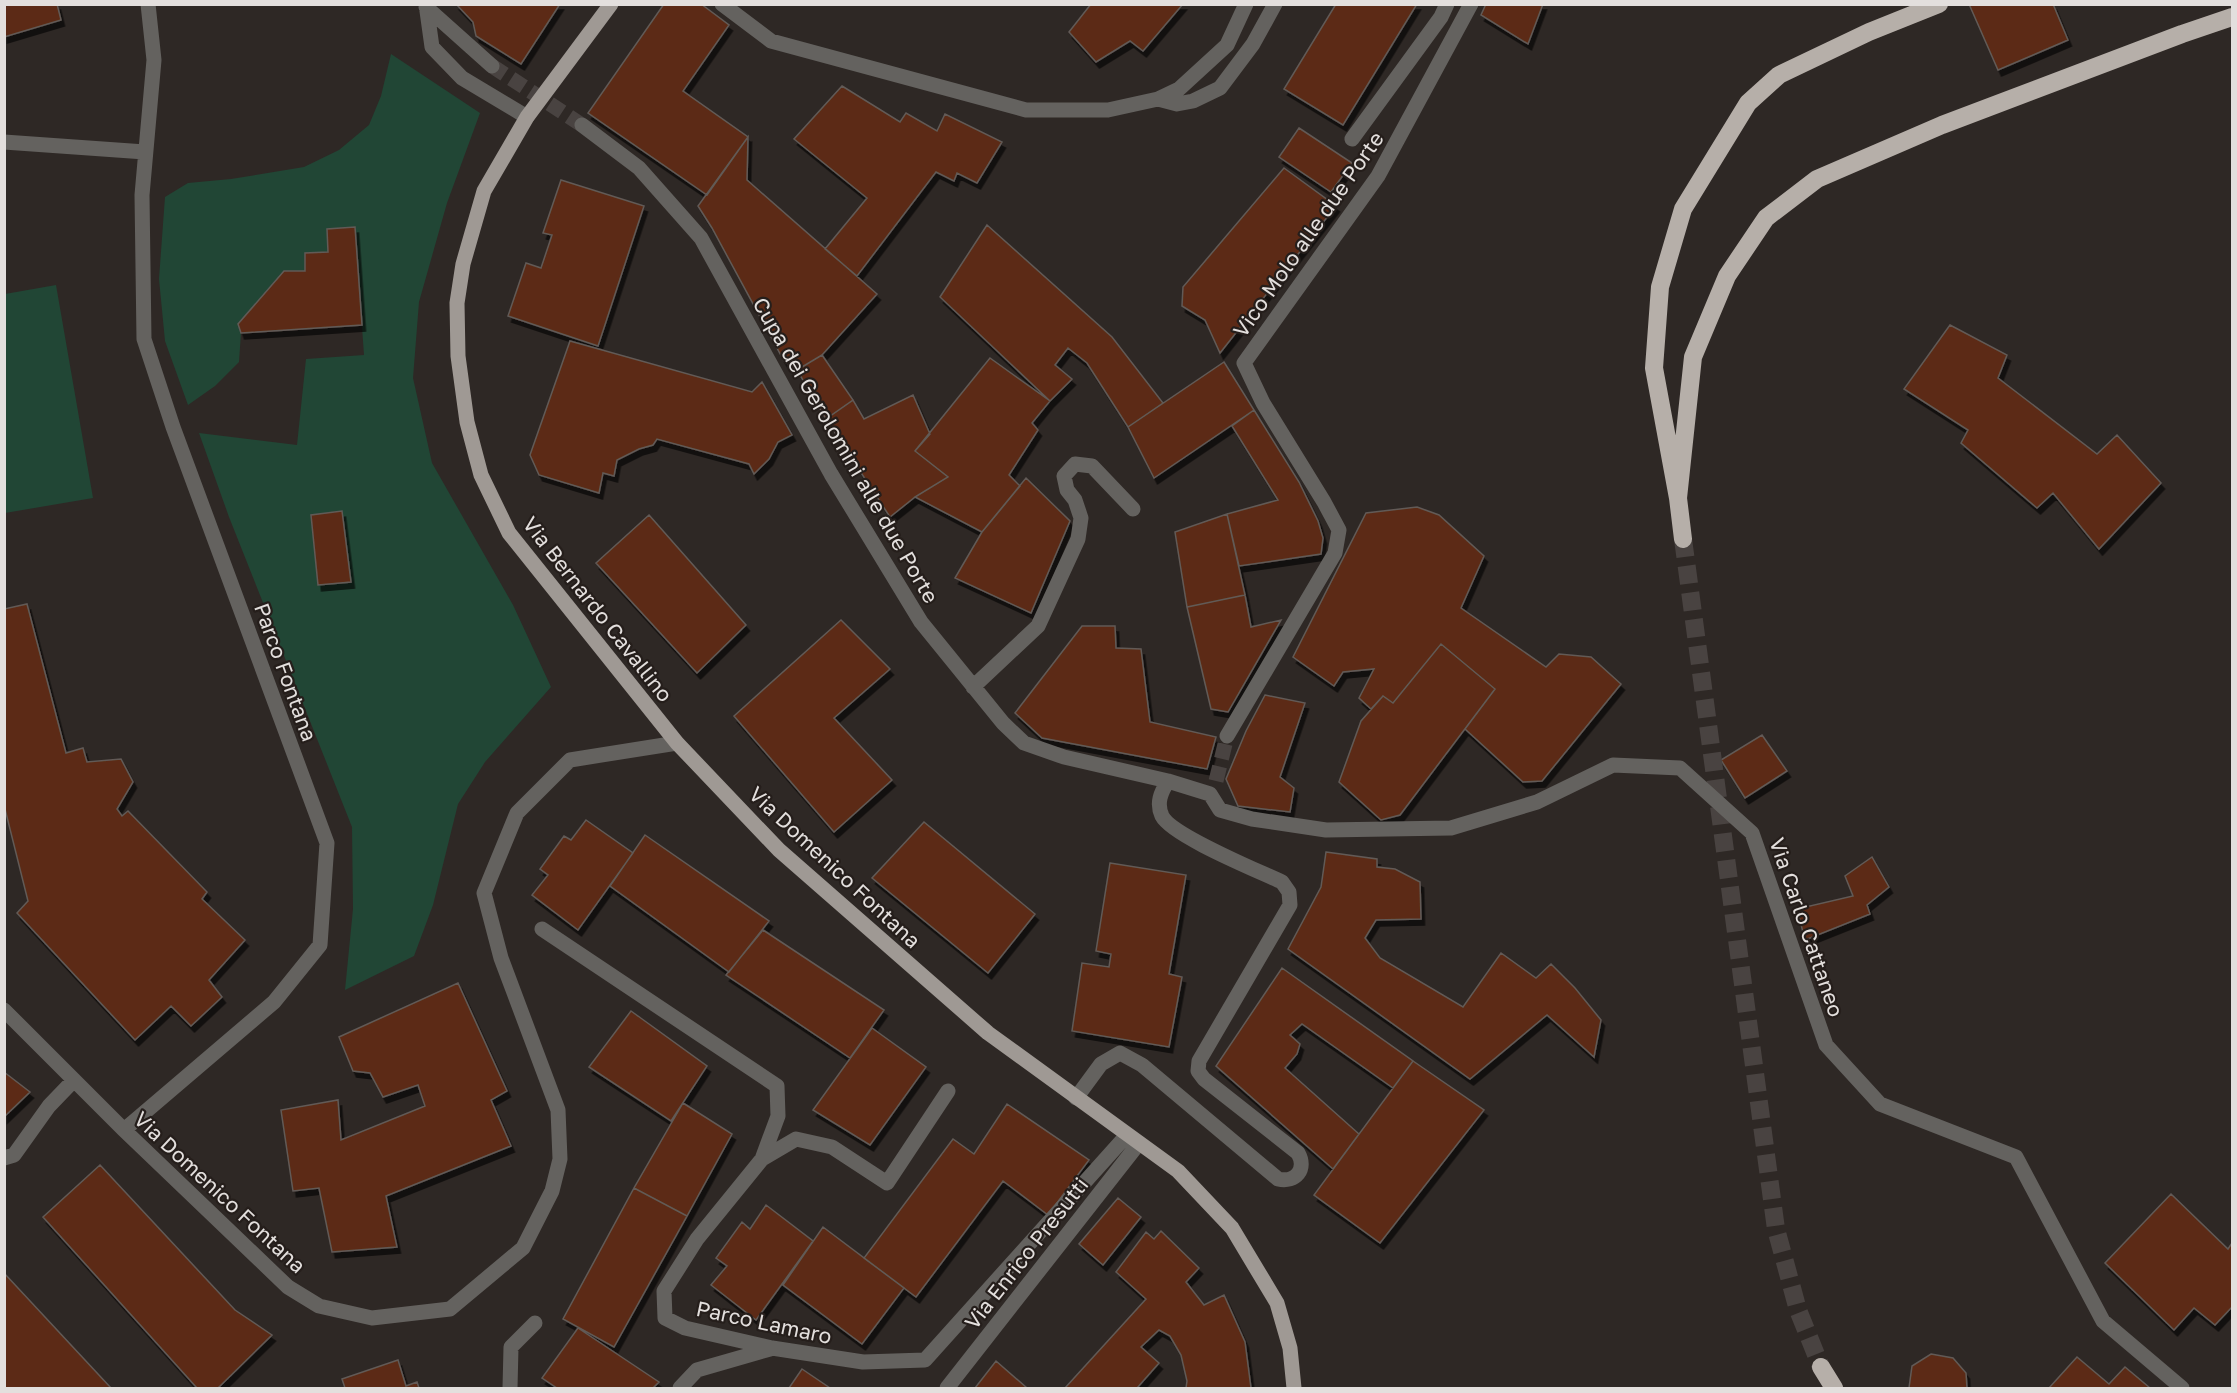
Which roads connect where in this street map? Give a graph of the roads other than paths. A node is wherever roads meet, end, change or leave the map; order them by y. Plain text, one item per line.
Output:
1 (148, 4) edge
2 (611, 4) edge
3 (722, 4) edge
4 (1246, 4) edge
5 (1275, 4) edge
6 (1447, 4) edge
7 (1471, 4) edge
8 (1939, 4) edge
9 (426, 6) edge
10 (2232, 17) edge
11 (492, 66) tunnel mouth
12 (1158, 99) junction
13 (526, 117) junction
14 (582, 125) tunnel mouth
15 (1352, 139) dead end
16 (4, 142) edge
17 (145, 152) junction
18 (1678, 498) junction
19 (1133, 509) dead end
20 (1683, 539) tunnel mouth
21 (973, 687) junction
22 (1227, 736) tunnel mouth
23 (677, 743) junction
24 (1168, 781) junction
25 (542, 929) dead end
26 (4, 1010) edge
27 (74, 1080) junction
28 (948, 1091) dead end
29 (1076, 1098) junction
30 (124, 1130) junction
31 (1133, 1139) junction
32 (4, 1158) edge
33 (762, 1159) junction
34 (535, 1323) dead end
35 (772, 1348) junction
36 (1821, 1367) tunnel mouth
37 (510, 1389) edge
38 (680, 1389) edge
39 (947, 1389) edge
40 (1294, 1389) edge
41 (1834, 1389) edge
42 (2182, 1389) edge

1 - 17 street, Parco Fontana
2 - 13 main road, Via Bernardo Cavallino
3 - 12 street
4 - 12 street
5 - 12 street
6 - 15 street
7 - 22 street, Vico Molo alle due Porte
8 - 18 highway
9 - 11 street
9 - 13 street
10 - 18 highway
13 - 23 main road, Via Bernardo Cavallino
14 - 21 street, Cupa dei Gerolomini alle due Porte
16 - 17 street
17 - 30 street, Parco Fontana
18 - 20 highway
19 - 21 street
21 - 24 street, Cupa dei Gerolomini alle due Porte
23 - 29 main road, Via Domenico Fontana
23 - 30 street, Via Domenico Fontana
24 - 29 street
24 - 42 street, Via Carlo Cattaneo
25 - 33 street
26 - 27 street, Via Domenico Fontana
27 - 30 street, Via Domenico Fontana
27 - 32 street
28 - 33 street, Parco Lamaro
29 - 31 main road, Via Domenico Fontana
31 - 35 street, Parco Lamaro
31 - 39 street, Via Enrico Presutti
31 - 40 main road, Via Domenico Fontana
33 - 35 street, Parco Lamaro
34 - 37 street
35 - 38 street
36 - 41 highway

